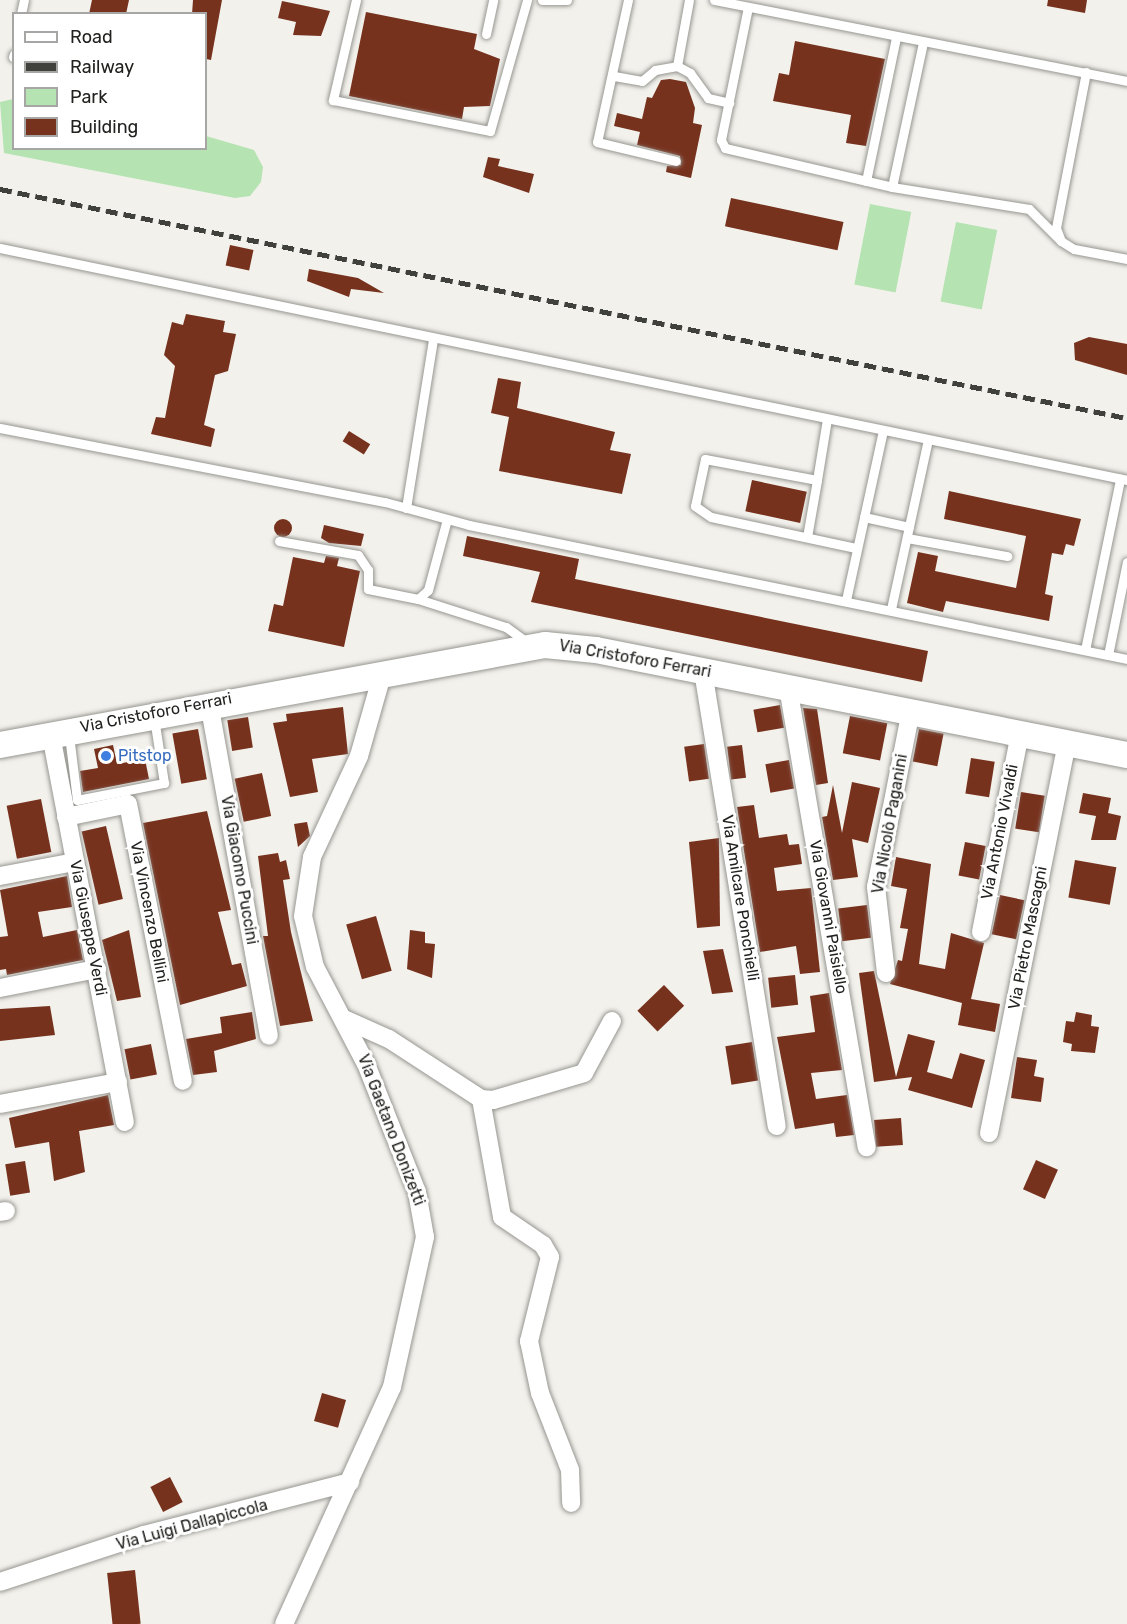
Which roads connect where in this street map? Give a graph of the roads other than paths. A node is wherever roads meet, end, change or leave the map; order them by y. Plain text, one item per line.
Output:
1 (356, 0) edge
2 (493, 0) edge
3 (527, 0) edge
4 (542, 0) edge
5 (567, 0) edge
6 (628, 0) edge
7 (689, 0) edge
8 (714, 0) edge
9 (748, 7) junction
10 (486, 34) dead end
11 (896, 37) junction
12 (923, 42) junction
13 (677, 66) junction
14 (1086, 72) junction
15 (614, 76) junction
16 (1127, 81) edge
17 (729, 103) junction
18 (676, 161) dead end
19 (866, 181) junction
20 (892, 187) junction
21 (1061, 241) junction
22 (0, 248) edge
23 (1127, 259) edge
24 (433, 339) junction
25 (827, 419) junction
26 (0, 428) edge
27 (883, 430) junction
28 (928, 440) junction
29 (817, 480) junction
30 (1124, 480) edge
31 (406, 508) junction
32 (864, 517) junction
33 (447, 519) junction
34 (909, 527) junction
35 (807, 537) junction
36 (907, 538) junction
37 (279, 541) dead end
38 (856, 548) junction
39 (1007, 556) dead end
40 (1127, 562) edge
41 (418, 599) junction
42 (846, 600) junction
43 (891, 609) junction
44 (532, 646) junction
45 (1085, 650) junction
46 (1108, 655) junction
47 (1127, 659) edge
48 (703, 671) junction
49 (384, 672) junction
50 (788, 687) junction
51 (209, 703) junction
52 (911, 711) junction
53 (154, 714) junction
54 (59, 732) junction
55 (1020, 733) junction
56 (1067, 742) junction
57 (0, 745) edge
58 (1127, 755) edge
59 (66, 817) junction
60 (75, 862) junction
61 (0, 876) edge
62 (981, 932) dead end
63 (97, 969) junction
64 (886, 973) dead end
65 (0, 988) edge
66 (344, 1018) junction
67 (612, 1021) dead end
68 (269, 1036) dead end
69 (183, 1081) dead end
70 (118, 1082) junction
71 (481, 1099) junction
72 (0, 1104) edge
73 (125, 1122) dead end
74 (777, 1126) dead end
75 (989, 1133) dead end
76 (867, 1147) dead end
77 (350, 1482) junction
78 (571, 1503) dead end
79 (0, 1582) edge
80 (284, 1624) edge

1 - 3 lane
2 - 10 lane
4 - 5 lane
6 - 15 lane
7 - 13 lane
8 - 9 lane
9 - 11 lane
9 - 17 lane
11 - 12 lane
11 - 19 lane
12 - 14 lane
12 - 20 lane
13 - 15 lane
13 - 17 lane
14 - 16 lane
14 - 21 lane
15 - 18 lane
17 - 19 lane
19 - 20 lane
20 - 21 lane
21 - 23 lane
22 - 24 lane
24 - 25 lane
24 - 31 lane
25 - 27 lane
25 - 29 lane
26 - 31 lane
27 - 28 lane
27 - 32 lane
28 - 30 lane
28 - 34 lane
29 - 35 lane
29 - 35 lane
30 - 45 lane
31 - 33 lane
32 - 34 lane
32 - 38 lane
33 - 41 lane
33 - 42 lane
34 - 36 lane
35 - 38 lane
36 - 39 lane
36 - 43 lane
37 - 41 lane
38 - 42 lane
40 - 46 lane
41 - 44 lane
42 - 43 lane
43 - 45 lane
44 - 48 main road, Via Cristoforo Ferrari
44 - 49 main road, Via Cristoforo Ferrari
45 - 46 lane
46 - 47 lane
48 - 50 main road, Via Cristoforo Ferrari
48 - 74 street, Via Amilcare Ponchielli
49 - 51 main road, Via Cristoforo Ferrari
49 - 66 street, Via Gaetano Donizetti
50 - 52 main road, Via Cristoforo Ferrari
50 - 76 street, Via Giovanni Paisiello
51 - 53 main road, Via Cristoforo Ferrari
51 - 68 street, Via Giacomo Puccini
52 - 55 main road, Via Cristoforo Ferrari
52 - 64 street, Via Nicolò Paganini
53 - 54 main road, Via Cristoforo Ferrari
53 - 54 lane
54 - 57 main road, Via Cristoforo Ferrari
54 - 59 street, Via Giuseppe Verdi
55 - 56 main road, Via Cristoforo Ferrari
55 - 62 street, Via Antonio Vivaldi
56 - 58 main road, Via Cristoforo Ferrari
56 - 75 street, Via Pietro Mascagni
59 - 60 street, Via Giuseppe Verdi
59 - 69 street, Via Vincenzo Bellini
60 - 61 street
60 - 63 street, Via Giuseppe Verdi
63 - 65 street
63 - 70 street, Via Giuseppe Verdi
66 - 71 street
66 - 77 street, Via Gaetano Donizetti
67 - 71 street
70 - 72 street
70 - 73 street, Via Giuseppe Verdi
71 - 78 street
77 - 79 street, Via Luigi Dallapiccola
77 - 80 street, Via Gaetano Donizetti

